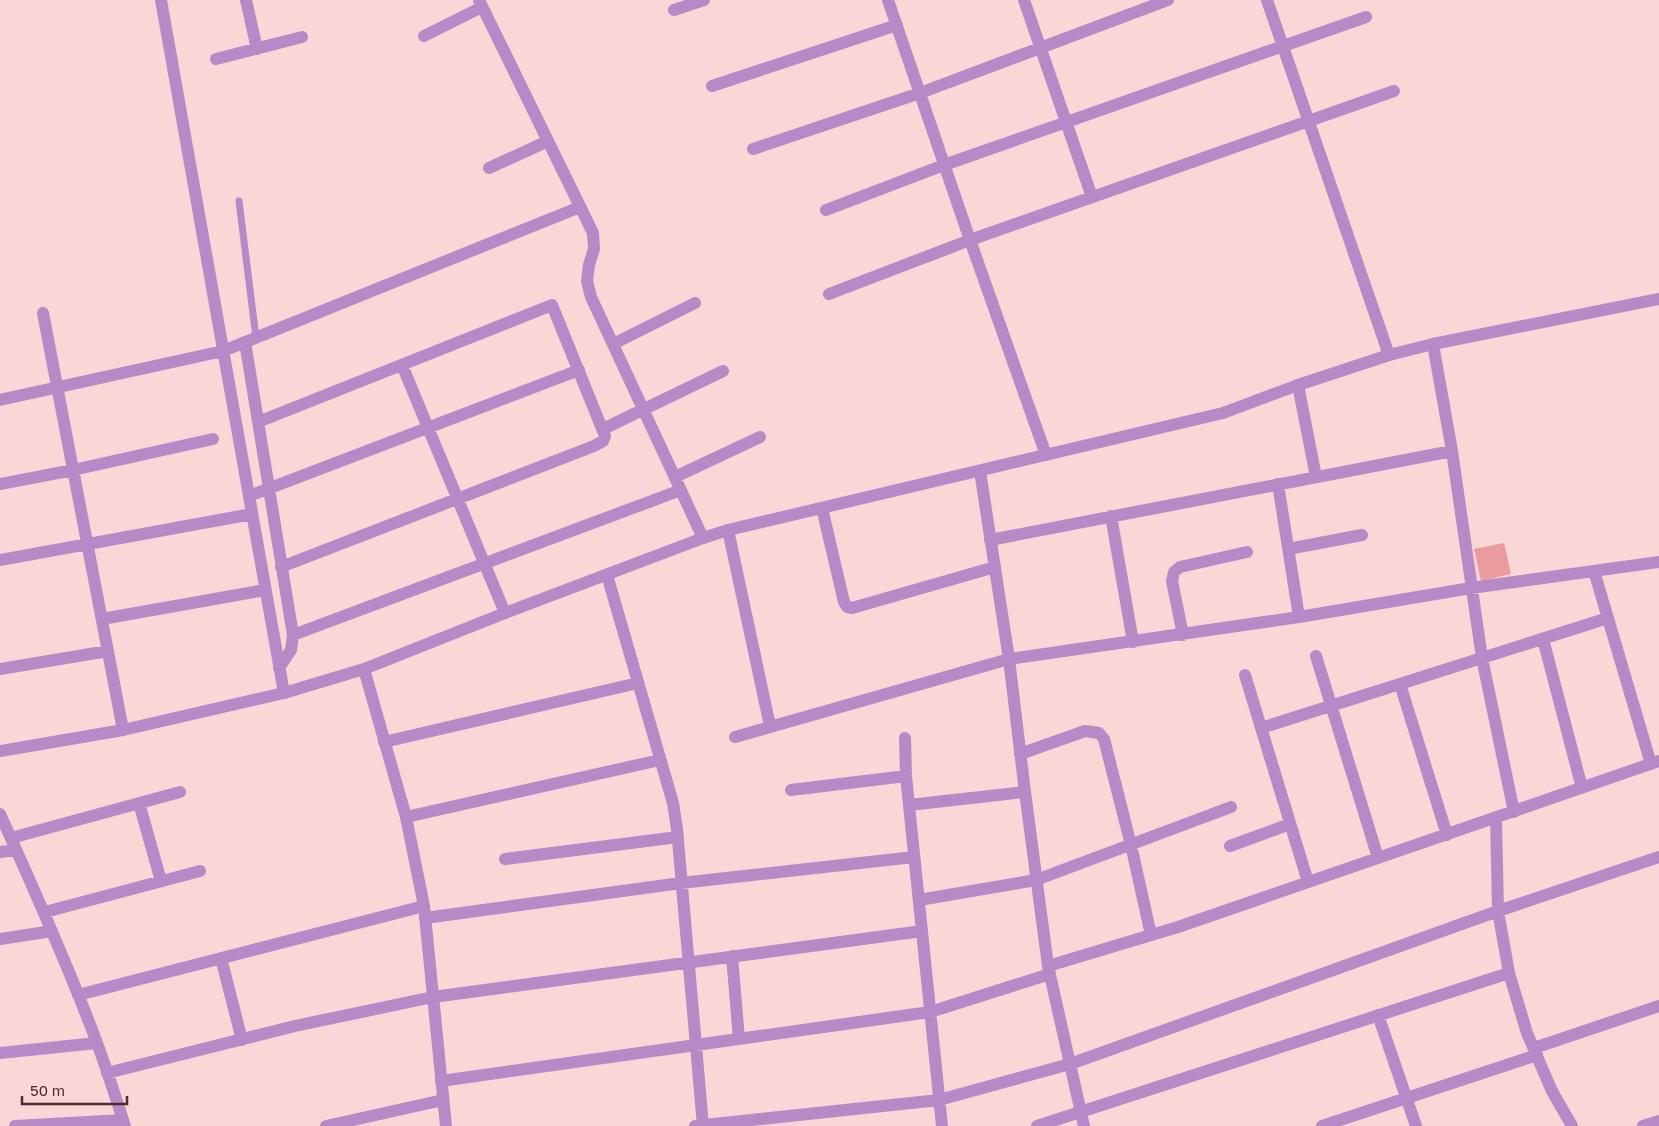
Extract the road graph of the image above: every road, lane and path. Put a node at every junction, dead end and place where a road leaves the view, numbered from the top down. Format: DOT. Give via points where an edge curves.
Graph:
graph roads {
  1 [pos="246,0"];
  2 [pos="704,0"];
  3 [pos="888,0"];
  4 [pos="1024,0"];
  5 [pos="1168,0"];
  6 [pos="1267,0"];
  7 [pos="164,1"];
  8 [pos="481,3"];
  9 [pos="674,10"];
  10 [pos="1366,17"];
  11 [pos="897,25"];
  12 [pos="424,36"];
  13 [pos="302,37"];
  14 [pos="1283,47"];
  15 [pos="1041,48"];
  16 [pos="256,49"];
  17 [pos="216,59"];
  18 [pos="712,86"];
  19 [pos="1394,91"];
  20 [pos="920,93"];
  21 [pos="1308,121"];
  22 [pos="1066,122"];
  23 [pos="548,141"];
  24 [pos="754,149"];
  25 [pos="944,164"];
  26 [pos="489,168"];
  27 [pos="1092,197"];
  28 [pos="240,201"];
  29 [pos="580,208"];
  30 [pos="826,210"];
  31 [pos="970,240"];
  32 [pos="829,294"];
  33 [pos="1659,299"];
  34 [pos="695,303"];
  35 [pos="43,314"];
  36 [pos="250,340"];
  37 [pos="613,344"];
  38 [pos="1433,344"];
  39 [pos="223,351"];
  40 [pos="1389,355"];
  41 [pos="402,365"];
  42 [pos="579,370"];
  43 [pos="723,371"];
  44 [pos="1298,385"];
  45 [pos="57,388"];
  46 [pos="0,400"];
  47 [pos="644,410"];
  48 [pos="258,422"];
  49 [pos="428,428"];
  50 [pos="603,429"];
  51 [pos="760,437"];
  52 [pos="213,439"];
  53 [pos="1452,451"];
  54 [pos="1046,455"];
  55 [pos="73,470"];
  56 [pos="980,471"];
  57 [pos="675,477"];
  58 [pos="1316,477"];
  59 [pos="0,484"];
  60 [pos="1278,484"];
  61 [pos="268,488"];
  62 [pos="681,490"];
  63 [pos="249,496"];
  64 [pos="458,500"];
  65 [pos="822,508"];
  66 [pos="252,514"];
  67 [pos="1111,516"];
  68 [pos="728,530"];
  69 [pos="1362,536"];
  70 [pos="703,538"];
  71 [pos="990,540"];
  72 [pos="87,543"];
  73 [pos="1288,548"];
  74 [pos="1247,552"];
  75 [pos="0,560"];
  76 [pos="1659,562"];
  77 [pos="484,564"];
  78 [pos="282,567"];
  79 [pos="995,567"];
  80 [pos="1594,571"];
  81 [pos="607,575"];
  82 [pos="1472,588"];
  83 [pos="266,590"];
  84 [pos="505,613"];
  85 [pos="1299,617"];
  86 [pos="1608,618"];
  87 [pos="102,619"];
  88 [pos="293,635"];
  89 [pos="1183,635"];
  90 [pos="1543,639"];
  91 [pos="1133,642"];
  92 [pos="108,651"];
  93 [pos="1316,656"];
  94 [pos="1482,658"];
  95 [pos="1009,659"];
  96 [pos="279,668"];
  97 [pos="0,669"];
  98 [pos="364,669"];
  99 [pos="1245,675"];
  100 [pos="638,683"];
  101 [pos="1400,684"];
  102 [pos="284,693"];
  103 [pos="1331,706"];
  104 [pos="770,726"];
  105 [pos="1261,728"];
  106 [pos="123,730"];
  107 [pos="735,736"];
  108 [pos="905,738"];
  109 [pos="384,742"];
  110 [pos="0,750"];
  111 [pos="1020,754"];
  112 [pos="660,760"];
  113 [pos="1655,762"];
  114 [pos="906,776"];
  115 [pos="1582,788"];
  116 [pos="791,790"];
  117 [pos="180,792"];
  118 [pos="1025,792"];
  119 [pos="138,803"];
  120 [pos="909,805"];
  121 [pos="1231,807"];
  122 [pos="1514,812"];
  123 [pos="0,814"];
  124 [pos="406,817"];
  125 [pos="1496,818"];
  126 [pos="1290,824"];
  127 [pos="1447,835"];
  128 [pos="678,837"];
  129 [pos="13,844"];
  130 [pos="1131,845"];
  131 [pos="1230,846"];
  132 [pos="0,852"];
  133 [pos="914,857"];
  134 [pos="1659,857"];
  135 [pos="505,858"];
  136 [pos="1378,858"];
  137 [pos="200,871"];
  138 [pos="1036,880"];
  139 [pos="161,881"];
  140 [pos="1308,882"];
  141 [pos="681,883"];
  142 [pos="919,900"];
  143 [pos="1498,910"];
  144 [pos="44,912"];
  145 [pos="424,912"];
  146 [pos="52,931"];
  147 [pos="922,931"];
  148 [pos="1151,935"];
  149 [pos="0,939"];
  150 [pos="732,956"];
  151 [pos="221,958"];
  152 [pos="688,962"];
  153 [pos="1049,970"];
  154 [pos="1510,973"];
  155 [pos="78,995"];
  156 [pos="433,997"];
  157 [pos="1659,1006"];
  158 [pos="930,1012"];
  159 [pos="1378,1016"];
  160 [pos="739,1039"];
  161 [pos="242,1040"];
  162 [pos="97,1043"];
  163 [pos="696,1045"];
  164 [pos="1535,1052"];
  165 [pos="0,1053"];
  166 [pos="1070,1064"];
  167 [pos="107,1073"];
  168 [pos="441,1081"];
  169 [pos="1406,1098"];
  170 [pos="443,1100"];
  171 [pos="939,1100"];
  172 [pos="1081,1112"];
  173 [pos="1659,1121"];
  174 [pos="124,1123"];
  175 [pos="15,1126"];
  176 [pos="326,1126"];
  177 [pos="446,1126"];
  178 [pos="701,1126"];
  179 [pos="942,1126"];
  180 [pos="1038,1126"];
  181 [pos="1084,1126"];
  182 [pos="1322,1126"];
  183 [pos="1416,1126"];
  184 [pos="1572,1126"];
  185 [pos="1643,1126"];
  1 -- 16 [label="street"];
  2 -- 9 [label="street"];
  3 -- 11 [label="street"];
  4 -- 15 [label="street"];
  5 -- 15 [label="street"];
  6 -- 14 [label="street"];
  7 -- 39 [label="street"];
  8 -- 12 [label="street"];
  8 -- 23 [label="street"];
  10 -- 14 [label="street"];
  11 -- 18 [label="street"];
  11 -- 20 [label="street"];
  13 -- 16 [label="street"];
  14 -- 21 [label="street"];
  14 -- 22 [label="street"];
  15 -- 20 [label="street"];
  15 -- 22 [label="street"];
  16 -- 17 [label="street"];
  19 -- 21 [label="street"];
  20 -- 24 [label="street"];
  20 -- 25 [label="street"];
  21 -- 27 [label="street"];
  21 -- 40 [label="street"];
  22 -- 25 [label="street"];
  22 -- 27 [label="street"];
  23 -- 26 [label="street"];
  23 -- 29 [label="street"];
  25 -- 30 [label="street"];
  25 -- 31 [label="street"];
  27 -- 31 [label="street"];
  28 -- 36 [label="lane"];
  29 -- 36 [label="street"];
  29 -- 37 [label="street" via="593,233 594,249 587,281"];
  31 -- 32 [label="street"];
  31 -- 54 [label="street"];
  33 -- 38 [label="street"];
  34 -- 37 [label="street"];
  35 -- 45 [label="street"];
  36 -- 39 [label="street"];
  36 -- 48 [label="street"];
  37 -- 47 [label="street"];
  38 -- 40 [label="street"];
  38 -- 53 [label="street"];
  39 -- 45 [label="street"];
  39 -- 63 [label="street"];
  40 -- 44 [label="street"];
  41 -- 42 [label="street" via="552,306"];
  41 -- 48 [label="street"];
  41 -- 49 [label="street"];
  42 -- 49 [label="street"];
  42 -- 50 [label="street"];
  43 -- 47 [label="street"];
  44 -- 54 [label="street" via="1223,414"];
  44 -- 58 [label="street"];
  45 -- 46 [label="street"];
  45 -- 55 [label="street"];
  47 -- 50 [label="street"];
  47 -- 57 [label="street"];
  48 -- 61 [label="street"];
  49 -- 61 [label="street"];
  49 -- 64 [label="street"];
  50 -- 64 [label="street" via="603,441 594,446"];
  51 -- 57 [label="street"];
  52 -- 55 [label="street"];
  53 -- 58 [label="street"];
  53 -- 82 [label="street"];
  54 -- 56 [label="street"];
  55 -- 59 [label="street"];
  55 -- 72 [label="street"];
  56 -- 65 [label="street"];
  56 -- 71 [label="street"];
  57 -- 62 [label="street"];
  58 -- 60 [label="street"];
  60 -- 67 [label="street"];
  60 -- 73 [label="street"];
  61 -- 63 [label="street"];
  61 -- 78 [label="street"];
  62 -- 70 [label="street"];
  62 -- 77 [label="street"];
  63 -- 66 [label="street"];
  64 -- 77 [label="street"];
  64 -- 78 [label="street"];
  65 -- 68 [label="street"];
  65 -- 79 [label="street" via="847,607"];
  66 -- 72 [label="street"];
  66 -- 83 [label="street"];
  67 -- 71 [label="street"];
  67 -- 91 [label="street"];
  68 -- 70 [label="street"];
  68 -- 104 [label="street"];
  69 -- 73 [label="street"];
  70 -- 81 [label="street"];
  71 -- 79 [label="street"];
  72 -- 75 [label="street"];
  72 -- 87 [label="street"];
  73 -- 85 [label="street"];
  74 -- 89 [label="street" via="1174,572 1172,581"];
  76 -- 80 [label="street"];
  77 -- 84 [label="street"];
  77 -- 88 [label="street"];
  78 -- 88 [label="street"];
  79 -- 95 [label="street"];
  80 -- 82 [label="street"];
  80 -- 86 [label="street"];
  81 -- 84 [label="street"];
  81 -- 100 [label="street"];
  82 -- 85 [label="street"];
  82 -- 94 [label="street"];
  83 -- 87 [label="street"];
  83 -- 96 [label="street"];
  84 -- 98 [label="street"];
  85 -- 89 [label="street"];
  86 -- 90 [label="street"];
  86 -- 113 [label="street"];
  87 -- 92 [label="street"];
  88 -- 96 [label="street" via="291,650"];
  89 -- 91 [label="street"];
  90 -- 94 [label="street"];
  90 -- 115 [label="street"];
  91 -- 95 [label="street"];
  92 -- 97 [label="street"];
  92 -- 106 [label="street"];
  93 -- 103 [label="street"];
  94 -- 101 [label="street"];
  94 -- 122 [label="street"];
  95 -- 104 [label="street"];
  95 -- 111 [label="street"];
  96 -- 102 [label="street"];
  98 -- 102 [label="street"];
  98 -- 109 [label="street"];
  99 -- 105 [label="street"];
  100 -- 109 [label="street"];
  100 -- 112 [label="street"];
  101 -- 103 [label="street"];
  101 -- 127 [label="street"];
  102 -- 106 [label="street"];
  103 -- 105 [label="street"];
  103 -- 136 [label="street"];
  104 -- 107 [label="street"];
  105 -- 126 [label="street"];
  106 -- 110 [label="street"];
  108 -- 114 [label="street"];
  109 -- 124 [label="street"];
  111 -- 118 [label="street"];
  111 -- 130 [label="street" via="1085,731 1099,733 1104,739"];
  112 -- 124 [label="street"];
  112 -- 128 [label="street" via="673,803"];
  113 -- 115 [label="street"];
  114 -- 116 [label="street"];
  114 -- 120 [label="street"];
  115 -- 122 [label="street"];
  117 -- 119 [label="street"];
  118 -- 120 [label="street"];
  118 -- 138 [label="street"];
  119 -- 129 [label="street"];
  119 -- 139 [label="street"];
  120 -- 133 [label="street"];
  121 -- 130 [label="street"];
  122 -- 125 [label="street"];
  123 -- 129 [label="street"];
  124 -- 145 [label="street"];
  125 -- 127 [label="street"];
  125 -- 143 [label="street"];
  126 -- 131 [label="street"];
  126 -- 140 [label="street"];
  127 -- 136 [label="street"];
  128 -- 135 [label="street"];
  128 -- 141 [label="street"];
  129 -- 132 [label="street"];
  129 -- 144 [label="street"];
  130 -- 138 [label="street"];
  130 -- 148 [label="street"];
  133 -- 141 [label="street"];
  133 -- 142 [label="street"];
  134 -- 143 [label="street"];
  136 -- 140 [label="street"];
  137 -- 139 [label="street"];
  138 -- 142 [label="street"];
  138 -- 153 [label="street"];
  139 -- 144 [label="street"];
  140 -- 148 [label="street"];
  141 -- 145 [label="street"];
  141 -- 152 [label="street"];
  142 -- 147 [label="street"];
  143 -- 154 [label="street"];
  143 -- 166 [label="street"];
  144 -- 146 [label="street"];
  145 -- 151 [label="street"];
  145 -- 156 [label="street"];
  146 -- 149 [label="street"];
  146 -- 155 [label="street"];
  147 -- 150 [label="street"];
  147 -- 158 [label="street"];
  148 -- 153 [label="street"];
  150 -- 152 [label="street"];
  150 -- 160 [label="street"];
  151 -- 155 [label="street"];
  151 -- 161 [label="street"];
  152 -- 156 [label="street"];
  152 -- 163 [label="street"];
  153 -- 158 [label="street"];
  153 -- 166 [label="street"];
  154 -- 159 [label="street"];
  154 -- 164 [label="street"];
  155 -- 162 [label="street"];
  156 -- 161 [label="street"];
  156 -- 168 [label="street"];
  157 -- 164 [label="street"];
  158 -- 160 [label="street"];
  158 -- 171 [label="street"];
  159 -- 169 [label="street"];
  159 -- 172 [label="street"];
  160 -- 163 [label="street"];
  161 -- 167 [label="street"];
  162 -- 165 [label="street"];
  162 -- 167 [label="street"];
  163 -- 168 [label="street"];
  163 -- 178 [label="street"];
  164 -- 169 [label="street"];
  164 -- 184 [label="street"];
  166 -- 171 [label="street"];
  166 -- 172 [label="street"];
  167 -- 174 [label="street"];
  168 -- 170 [label="street"];
  169 -- 182 [label="street"];
  169 -- 183 [label="street"];
  170 -- 176 [label="street"];
  170 -- 177 [label="street"];
  171 -- 178 [label="street"];
  171 -- 179 [label="street"];
  172 -- 180 [label="street"];
  172 -- 181 [label="street"];
  173 -- 185 [label="street"];
  174 -- 175 [label="street"];
}
